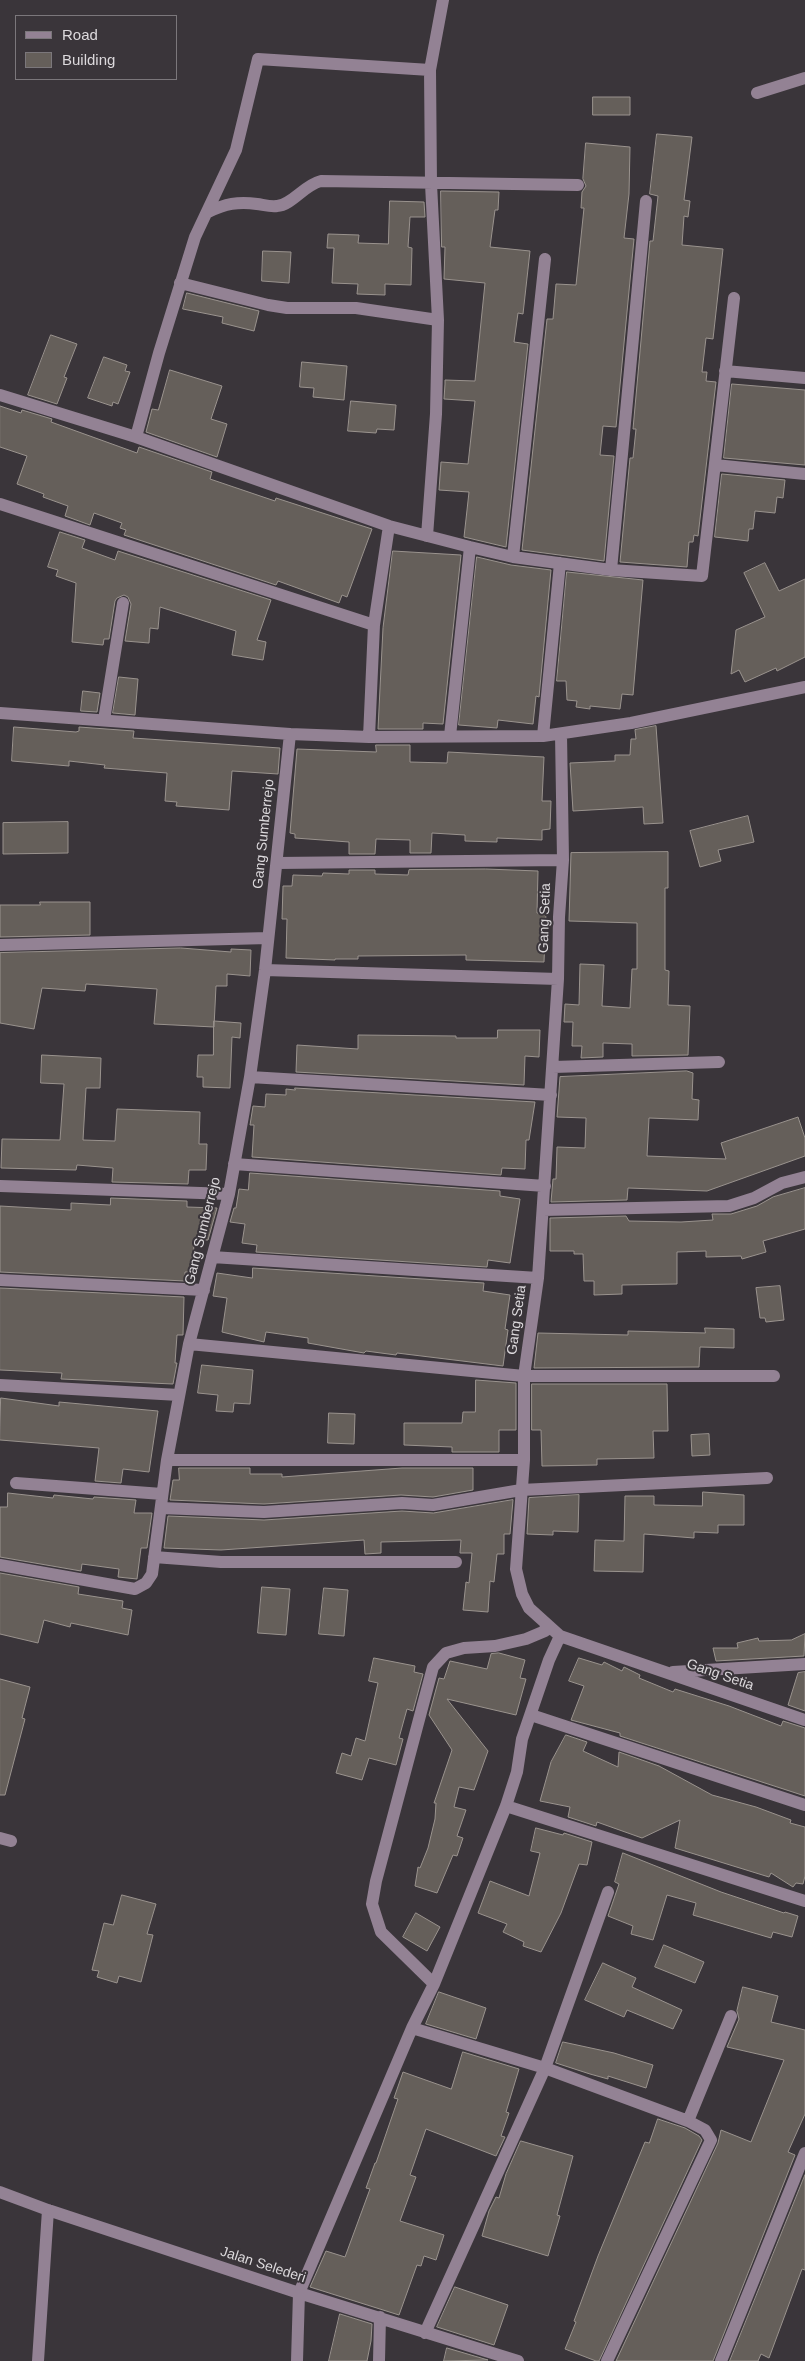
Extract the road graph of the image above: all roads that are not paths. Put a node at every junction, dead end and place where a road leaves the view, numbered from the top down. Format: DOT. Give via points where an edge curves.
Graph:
graph roads {
  1 [pos="443,0"];
  2 [pos="430,70"];
  3 [pos="805,78"];
  4 [pos="757,92"];
  5 [pos="431,184"];
  6 [pos="578,185"];
  7 [pos="646,201"];
  8 [pos="208,212"];
  9 [pos="544,258"];
  10 [pos="180,284"];
  11 [pos="734,298"];
  12 [pos="438,320"];
  13 [pos="725,371"];
  14 [pos="805,378"];
  15 [pos="0,395"];
  16 [pos="136,437"];
  17 [pos="715,465"];
  18 [pos="805,474"];
  19 [pos="0,504"];
  20 [pos="389,526"];
  21 [pos="427,536"];
  22 [pos="470,547"];
  23 [pos="513,557"];
  24 [pos="560,564"];
  25 [pos="611,570"];
  26 [pos="123,603"];
  27 [pos="374,625"];
  28 [pos="805,686"];
  29 [pos="0,713"];
  30 [pos="104,720"];
  31 [pos="290,734"];
  32 [pos="561,734"];
  33 [pos="450,736"];
  34 [pos="543,736"];
  35 [pos="369,737"];
  36 [pos="563,860"];
  37 [pos="277,863"];
  38 [pos="268,938"];
  39 [pos="0,945"];
  40 [pos="265,970"];
  41 [pos="558,979"];
  42 [pos="719,1062"];
  43 [pos="553,1067"];
  44 [pos="250,1077"];
  45 [pos="551,1095"];
  46 [pos="234,1164"];
  47 [pos="805,1177"];
  48 [pos="0,1186"];
  49 [pos="545,1186"];
  50 [pos="228,1194"];
  51 [pos="543,1210"];
  52 [pos="212,1257"];
  53 [pos="538,1278"];
  54 [pos="0,1280"];
  55 [pos="204,1290"];
  56 [pos="189,1344"];
  57 [pos="524,1376"];
  58 [pos="774,1376"];
  59 [pos="0,1385"];
  60 [pos="179,1395"];
  61 [pos="167,1460"];
  62 [pos="524,1460"];
  63 [pos="768,1478"];
  64 [pos="16,1483"];
  65 [pos="521,1490"];
  66 [pos="162,1494"];
  67 [pos="161,1508"];
  68 [pos="154,1557"];
  69 [pos="456,1562"];
  70 [pos="0,1566"];
  71 [pos="546,1625"];
  72 [pos="560,1636"];
  73 [pos="805,1664"];
  74 [pos="666,1673"];
  75 [pos="531,1715"];
  76 [pos="805,1720"];
  77 [pos="805,1805"];
  78 [pos="506,1806"];
  79 [pos="608,1892"];
  80 [pos="805,1901"];
  81 [pos="434,1984"];
  82 [pos="731,2016"];
  83 [pos="412,2028"];
  84 [pos="545,2068"];
  85 [pos="688,2121"];
  86 [pos="805,2153"];
  87 [pos="0,2192"];
  88 [pos="48,2210"];
  89 [pos="299,2292"];
  90 [pos="380,2317"];
  91 [pos="425,2333"];
  92 [pos="38,2361"];
  93 [pos="297,2361"];
  94 [pos="379,2361"];
  95 [pos="515,2361"];
  96 [pos="607,2361"];
  97 [pos="721,2361"];
  1 -- 2 [label="street"];
  2 -- 5 [label="street"];
  2 -- 8 [label="street" via="258,59 236,150"];
  3 -- 4 [label="street"];
  5 -- 6 [label="street"];
  5 -- 8 [label="street" via="321,181 313,183 286,204 231,203"];
  5 -- 12 [label="street"];
  7 -- 25 [label="street"];
  8 -- 10 [label="street" via="195,237"];
  9 -- 23 [label="street"];
  10 -- 12 [label="street" via="287,308 356,308"];
  10 -- 16 [label="street"];
  11 -- 13 [label="street"];
  12 -- 21 [label="street" via="436,414"];
  13 -- 14 [label="street"];
  13 -- 17 [label="street"];
  15 -- 16 [label="street"];
  16 -- 20 [label="street"];
  17 -- 18 [label="street"];
  17 -- 25 [label="street" via="702,576"];
  19 -- 27 [label="street"];
  20 -- 21 [label="street"];
  20 -- 27 [label="street"];
  21 -- 22 [label="street"];
  22 -- 23 [label="street"];
  22 -- 33 [label="street"];
  23 -- 24 [label="street"];
  24 -- 25 [label="street"];
  24 -- 34 [label="street"];
  26 -- 30 [label="street"];
  27 -- 35 [label="street"];
  28 -- 32 [label="street" via="631,723"];
  29 -- 30 [label="street"];
  30 -- 31 [label="street"];
  31 -- 35 [label="street"];
  31 -- 37 [label="street, Gang Sumberrejo"];
  32 -- 34 [label="street"];
  32 -- 36 [label="street, Gang Setia"];
  33 -- 34 [label="street"];
  33 -- 35 [label="street"];
  36 -- 37 [label="street"];
  36 -- 41 [label="street, Gang Setia"];
  37 -- 38 [label="street, Gang Sumberrejo"];
  38 -- 39 [label="street"];
  38 -- 40 [label="street, Gang Sumberrejo"];
  40 -- 41 [label="street"];
  40 -- 44 [label="street, Gang Sumberrejo"];
  41 -- 43 [label="street, Gang Setia"];
  42 -- 43 [label="street"];
  43 -- 45 [label="street, Gang Setia"];
  44 -- 45 [label="street"];
  44 -- 46 [label="street, Gang Sumberrejo"];
  45 -- 49 [label="street, Gang Setia"];
  46 -- 49 [label="street"];
  46 -- 50 [label="street, Gang Sumberrejo"];
  47 -- 51 [label="street" via="782,1183 754,1198 729,1206"];
  48 -- 50 [label="street"];
  49 -- 51 [label="street, Gang Setia"];
  50 -- 52 [label="street, Gang Sumberrejo"];
  51 -- 53 [label="street, Gang Setia"];
  52 -- 53 [label="street"];
  52 -- 55 [label="street, Gang Sumberrejo"];
  53 -- 57 [label="street, Gang Setia"];
  54 -- 55 [label="street"];
  55 -- 56 [label="street, Gang Sumberrejo"];
  56 -- 57 [label="street"];
  56 -- 60 [label="street, Gang Sumberrejo"];
  57 -- 58 [label="street"];
  57 -- 62 [label="street, Gang Setia"];
  59 -- 60 [label="street"];
  60 -- 61 [label="street, Gang Sumberrejo"];
  61 -- 62 [label="street"];
  61 -- 66 [label="street, Gang Sumberrejo"];
  62 -- 65 [label="street, Gang Setia"];
  63 -- 65 [label="street"];
  64 -- 66 [label="street"];
  65 -- 67 [label="street" via="433,1505 402,1503 264,1512"];
  65 -- 71 [label="street, Gang Setia" via="516,1568 529,1608"];
  66 -- 67 [label="street, Gang Sumberrejo"];
  67 -- 68 [label="street, Gang Sumberrejo"];
  68 -- 69 [label="street" via="221,1562"];
  68 -- 70 [label="street, Gang Sumberrejo" via="152,1574 146,1583 135,1589"];
  71 -- 72 [label="street, Gang Setia"];
  71 -- 81 [label="street" via="545,1631 526,1639 446,1653 433,1667 372,1904 381,1932"];
  72 -- 74 [label="street, Gang Setia"];
  72 -- 75 [label="street"];
  73 -- 74 [label="street"];
  74 -- 76 [label="street, Gang Setia"];
  75 -- 77 [label="street"];
  75 -- 78 [label="street"];
  78 -- 80 [label="street"];
  78 -- 81 [label="street"];
  79 -- 84 [label="street"];
  81 -- 83 [label="street"];
  82 -- 85 [label="street"];
  83 -- 84 [label="street"];
  83 -- 89 [label="street"];
  84 -- 85 [label="street"];
  84 -- 91 [label="street"];
  85 -- 96 [label="street" via="705,2130 711,2140"];
  86 -- 97 [label="street"];
  87 -- 88 [label="street, Jalan Selederi"];
  88 -- 89 [label="street, Jalan Selederi"];
  88 -- 92 [label="street"];
  89 -- 90 [label="street, Jalan Selederi"];
  89 -- 93 [label="street"];
  90 -- 91 [label="street, Jalan Selederi"];
  90 -- 94 [label="street"];
  91 -- 95 [label="street, Jalan Selederi"];
}
